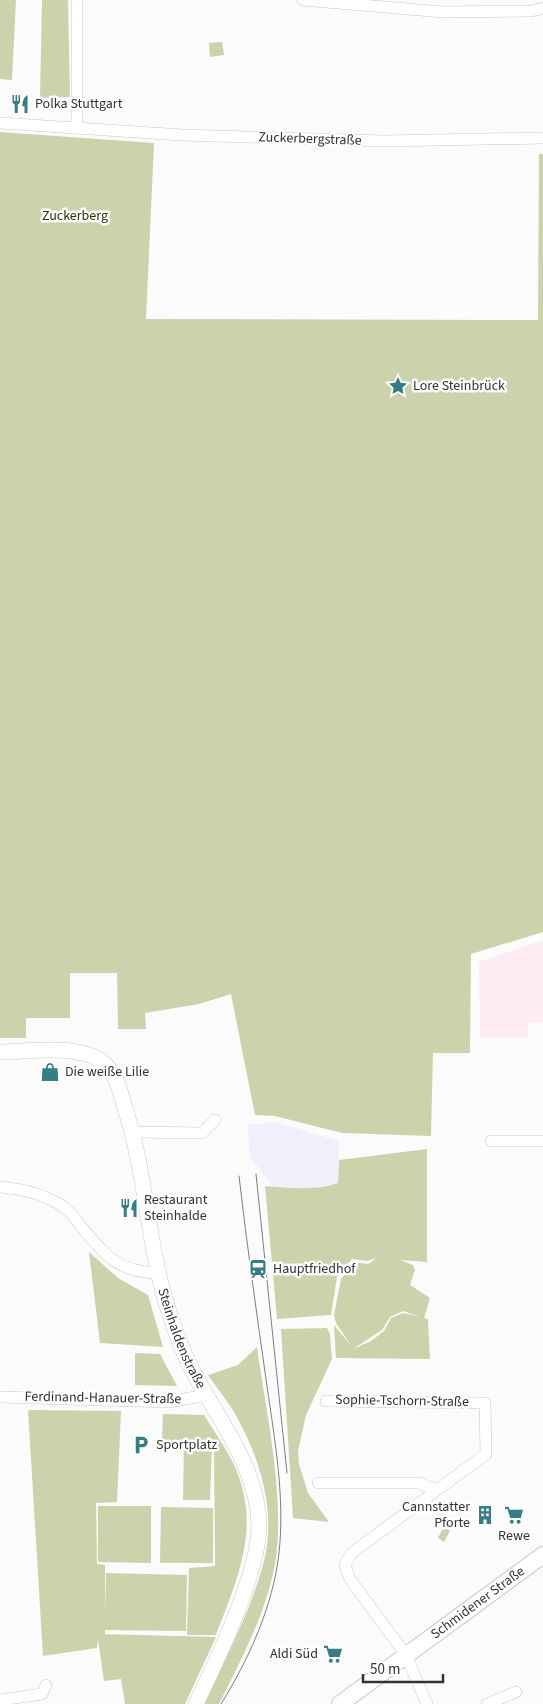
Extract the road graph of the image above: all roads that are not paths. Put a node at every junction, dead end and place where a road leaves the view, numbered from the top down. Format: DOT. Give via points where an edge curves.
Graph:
graph roads {
  1 [pos="77,0"];
  2 [pos="303,0"];
  3 [pos="543,8"];
  4 [pos="0,122"];
  5 [pos="77,128"];
  6 [pos="543,138"];
  7 [pos="0,1052"];
  8 [pos="215,1120"];
  9 [pos="133,1132"];
  10 [pos="491,1141"];
  11 [pos="543,1142"];
  12 [pos="0,1187"];
  13 [pos="159,1273"];
  14 [pos="206,1395"];
  15 [pos="0,1397"];
  16 [pos="326,1401"];
  17 [pos="318,1483"];
  18 [pos="437,1490"];
  19 [pos="543,1555"];
  20 [pos="406,1655"];
  21 [pos="46,1684"];
  22 [pos="516,1692"];
  23 [pos="0,1700"];
  24 [pos="196,1704"];
  25 [pos="340,1704"];
  26 [pos="427,1704"];
  27 [pos="487,1704"];
  1 -- 5 [label="street"];
  2 -- 3 [label="street" via="444,12 531,11"];
  4 -- 5 [label="street, Zuckerbergstraße"];
  5 -- 6 [label="street, Zuckerbergstraße" via="182,135 384,141"];
  7 -- 9 [label="street, Steinhaldenstraße" via="71,1051 92,1055 116,1078"];
  8 -- 9 [label="street" via="202,1133"];
  9 -- 13 [label="street, Steinhaldenstraße"];
  10 -- 11 [label="street"];
  12 -- 13 [label="street" via="46,1197 67,1209 110,1260 137,1272"];
  13 -- 14 [label="street, Steinhaldenstraße" via="169,1314"];
  14 -- 15 [label="street, Ferdinand-Hanauer-Straße" via="169,1402"];
  14 -- 24 [label="street, Steinhaldenstraße" via="243,1460 254,1492 259,1526 244,1590"];
  16 -- 18 [label="street, Sophie-Tschorn-Straße" via="485,1403 486,1454"];
  17 -- 18 [label="street" via="420,1483"];
  18 -- 20 [label="street, Sophie-Tschorn-Straße" via="350,1554 345,1565 350,1579"];
  19 -- 20 [label="main road, Schmidener Straße"];
  20 -- 25 [label="main road, Schmidener Straße"];
  20 -- 26 [label="street"];
  21 -- 23 [label="street" via="42,1694"];
  22 -- 27 [label="street"];
}
